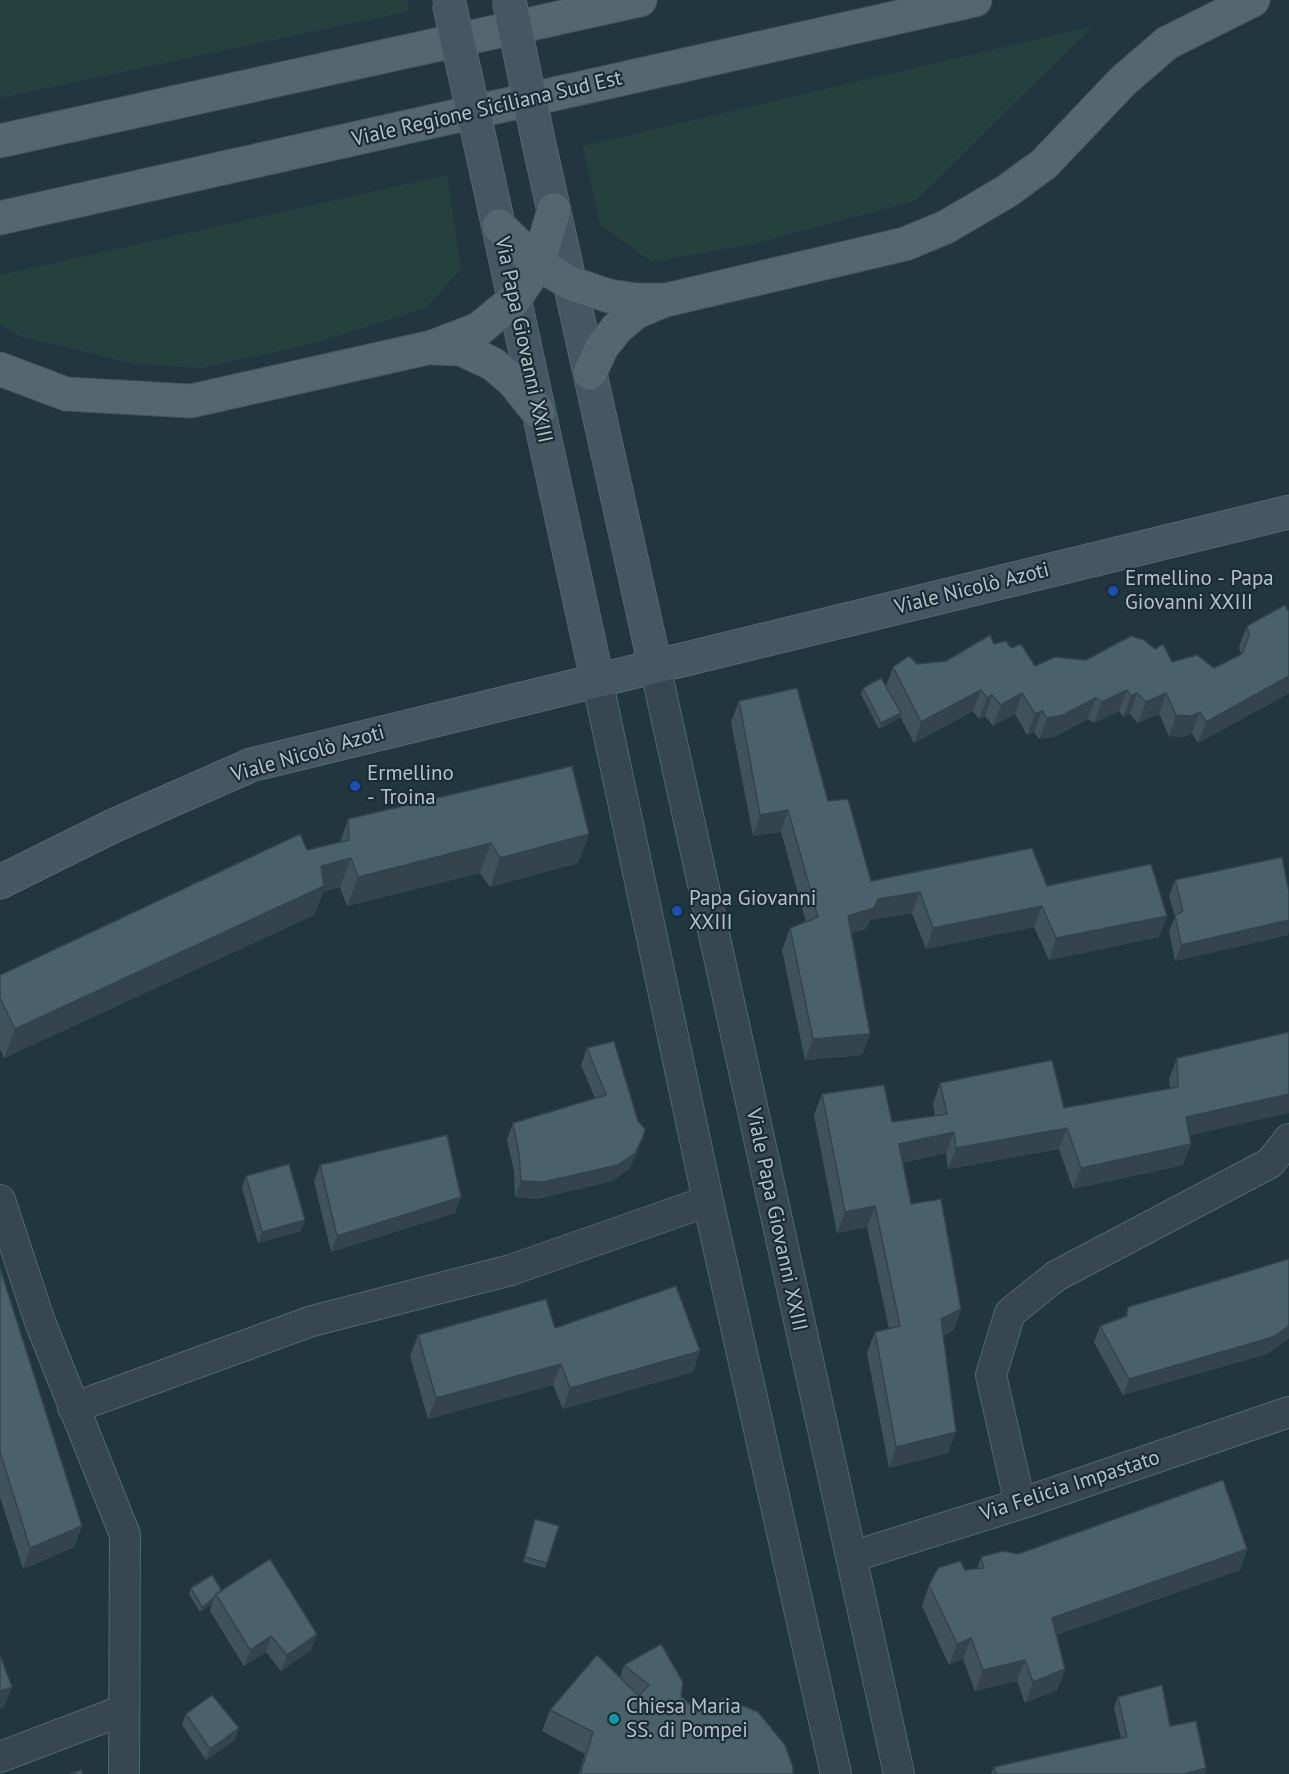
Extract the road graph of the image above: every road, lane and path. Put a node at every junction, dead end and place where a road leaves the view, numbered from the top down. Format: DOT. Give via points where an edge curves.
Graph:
graph roads {
  1 [pos="509,0"];
  2 [pos="640,0"];
  3 [pos="975,0"];
  4 [pos="1253,0"];
  5 [pos="449,2"];
  6 [pos="0,141"];
  7 [pos="554,210"];
  8 [pos="0,218"];
  9 [pos="499,226"];
  10 [pos="538,264"];
  11 [pos="570,283"];
  12 [pos="514,300"];
  13 [pos="666,300"];
  14 [pos="432,347"];
  15 [pos="0,369"];
  16 [pos="590,373"];
  17 [pos="538,412"];
  18 [pos="1289,512"];
  19 [pos="655,666"];
  20 [pos="597,679"];
  21 [pos="0,882"];
  22 [pos="1289,1139"];
  23 [pos="0,1200"];
  24 [pos="708,1201"];
  25 [pos="73,1408"];
  26 [pos="1288,1421"];
  27 [pos="1020,1504"];
  28 [pos="851,1557"];
  29 [pos="124,1710"];
  30 [pos="0,1757"];
  31 [pos="124,1774"];
  32 [pos="836,1774"];
  33 [pos="899,1774"];
  1 -- 7 [label="street, bridge"];
  2 -- 6 [label="main road"];
  3 -- 8 [label="main road, Viale Regione Siciliana Sud Est"];
  4 -- 13 [label="main road" via="1167,43 1122,81 1044,164 946,227 905,244"];
  5 -- 9 [label="street, Via Papa Giovanni XXIII, bridge"];
  7 -- 10 [label="main road"];
  7 -- 11 [label="street"];
  9 -- 10 [label="main road"];
  9 -- 12 [label="street, Via Papa Giovanni XXIII"];
  10 -- 11 [label="main road"];
  10 -- 12 [label="main road"];
  11 -- 13 [label="main road" via="609,296"];
  11 -- 16 [label="street"];
  12 -- 14 [label="main road" via="479,329"];
  12 -- 17 [label="street, Via Papa Giovanni XXIII"];
  13 -- 16 [label="main road" via="636,312 616,328"];
  14 -- 15 [label="main road" via="192,401 66,394"];
  14 -- 17 [label="main road" via="461,349 494,364"];
  16 -- 19 [label="street"];
  17 -- 20 [label="street, Via Papa Giovanni XXIII"];
  18 -- 19 [label="street, Viale Nicolò Azoti"];
  19 -- 20 [label="street, Viale Nicolò Azoti"];
  19 -- 28 [label="street, Viale Papa Giovanni XXIII"];
  20 -- 21 [label="street, Viale Nicolò Azoti" via="251,765 115,825"];
  20 -- 24 [label="street"];
  22 -- 27 [label="street" via="1270,1162 1056,1276 1010,1313 991,1375"];
  23 -- 25 [label="street"];
  24 -- 25 [label="street" via="511,1269 312,1321"];
  24 -- 32 [label="street"];
  25 -- 29 [label="street" via="125,1535"];
  26 -- 27 [label="street, Via Felicia Impastato"];
  27 -- 28 [label="street, Via Felicia Impastato"];
  28 -- 33 [label="street, Viale Papa Giovanni XXIII"];
  29 -- 30 [label="street"];
  29 -- 31 [label="street"];
}
